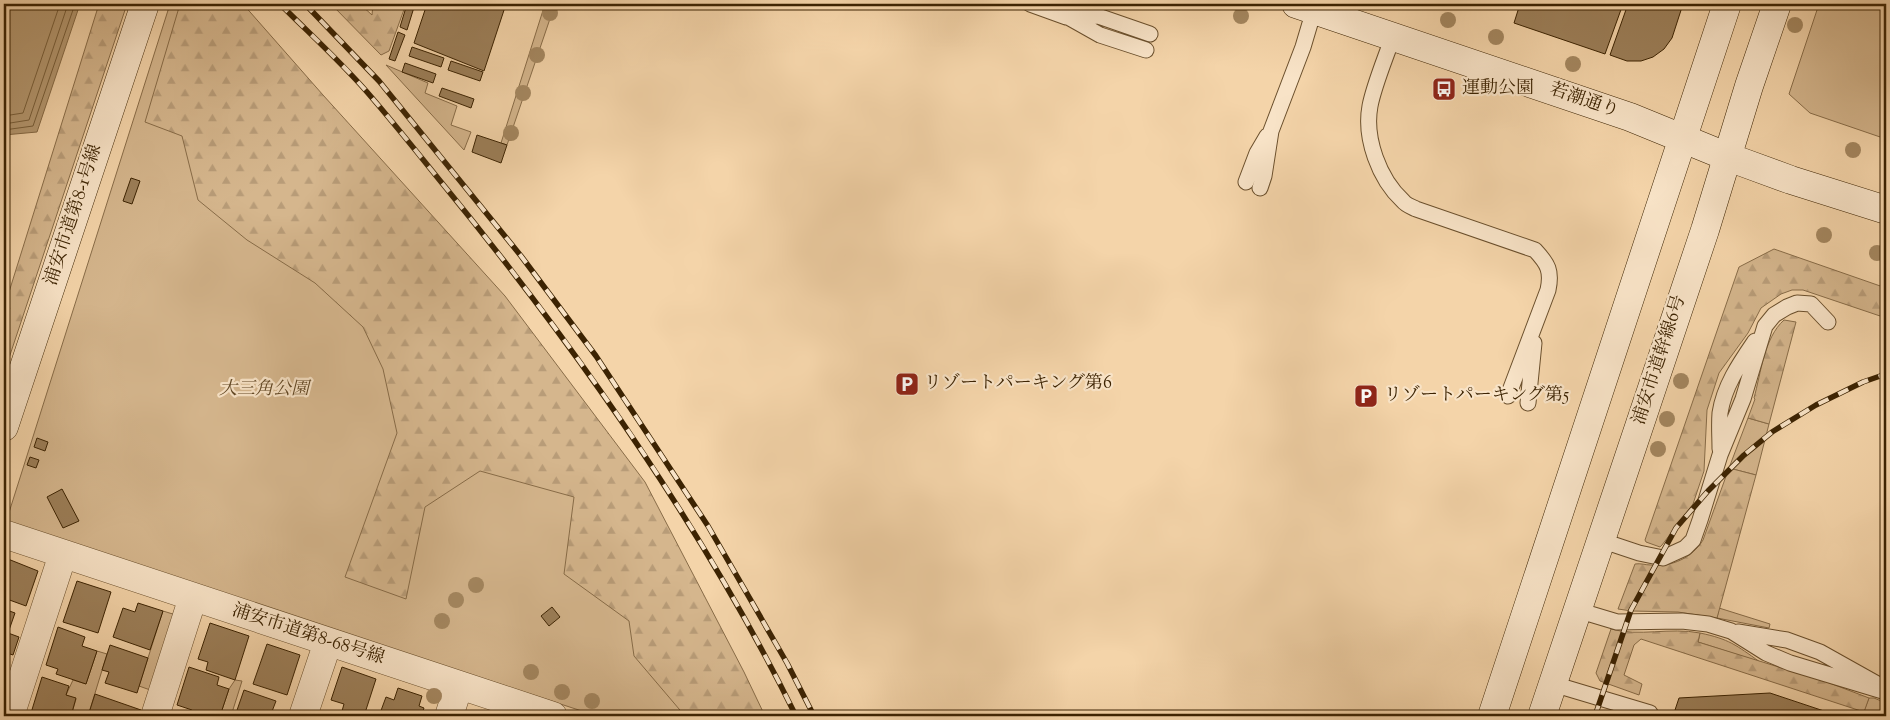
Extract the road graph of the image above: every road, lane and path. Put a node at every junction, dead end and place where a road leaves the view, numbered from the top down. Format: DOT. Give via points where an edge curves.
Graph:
graph roads {
  1 [pos="145,4"];
  2 [pos="1030,4"];
  3 [pos="1728,4"];
  4 [pos="1777,4"];
  5 [pos="1305,7"];
  6 [pos="1066,17"];
  7 [pos="1150,34"];
  8 [pos="1393,36"];
  9 [pos="1146,50"];
  10 [pos="1682,139"];
  11 [pos="1728,157"];
  12 [pos="1253,185"];
  13 [pos="1886,210"];
  14 [pos="1828,322"];
  15 [pos="1536,324"];
  16 [pos="1508,396"];
  17 [pos="1528,403"];
  18 [pos="4,427"];
  19 [pos="4,534"];
  20 [pos="1600,540"];
  21 [pos="64,554"];
  22 [pos="193,597"];
  23 [pos="1577,610"];
  24 [pos="1731,631"];
  25 [pos="328,642"];
  26 [pos="1553,684"];
  27 [pos="459,685"];
  28 [pos="1886,691"];
  29 [pos="10,716"];
  30 [pos="155,716"];
  31 [pos="303,716"];
  32 [pos="449,716"];
  33 [pos="553,716"];
  34 [pos="1492,716"];
  35 [pos="1542,716"];
  36 [pos="1649,716"];
  1 -- 18 [label="street, 浦安市道第8-1号線"];
  2 -- 6 [label="lane"];
  3 -- 10 [label="street"];
  4 -- 11 [label="street, 浦安市道幹線6号"];
  5 -- 8 [label="street, 若潮通り"];
  5 -- 12 [label="lane" via="1303,47 1271,131 1257,153"];
  6 -- 7 [label="lane" via="1098,16"];
  6 -- 9 [label="lane" via="1100,35"];
  8 -- 10 [label="street, 若潮通り" via="1630,117"];
  8 -- 15 [label="lane" via="1370,104 1368,120 1375,154 1383,173 1403,202 1416,209 1535,250 1547,262 1551,278"];
  10 -- 11 [label="street, 若潮通り"];
  10 -- 34 [label="street"];
  11 -- 13 [label="street, 若潮通り"];
  11 -- 20 [label="street, 浦安市道幹線6号"];
  14 -- 20 [label="lane" via="1811,304 1797,303 1774,315 1765,326 1743,400 1720,455 1693,540 1685,548 1662,558"];
  15 -- 16 [label="lane"];
  15 -- 17 [label="lane"];
  19 -- 21 [label="street, 浦安市道第8-68号線"];
  20 -- 23 [label="street, 浦安市道幹線6号"];
  21 -- 22 [label="street, 浦安市道第8-68号線"];
  21 -- 29 [label="street"];
  22 -- 25 [label="street, 浦安市道第8-68号線"];
  22 -- 30 [label="street"];
  23 -- 24 [label="lane" via="1617,622 1682,621"];
  23 -- 26 [label="street, 浦安市道幹線6号"];
  24 -- 28 [label="lane" via="1766,653 1790,663"];
  24 -- 28 [label="lane" via="1787,640 1820,652"];
  25 -- 27 [label="street, 浦安市道第8-68号線"];
  25 -- 31 [label="street"];
  26 -- 35 [label="street, 浦安市道幹線6号"];
  26 -- 36 [label="lane" via="1650,713"];
  27 -- 32 [label="street"];
  27 -- 33 [label="street, 浦安市道第8-68号線"];
}
